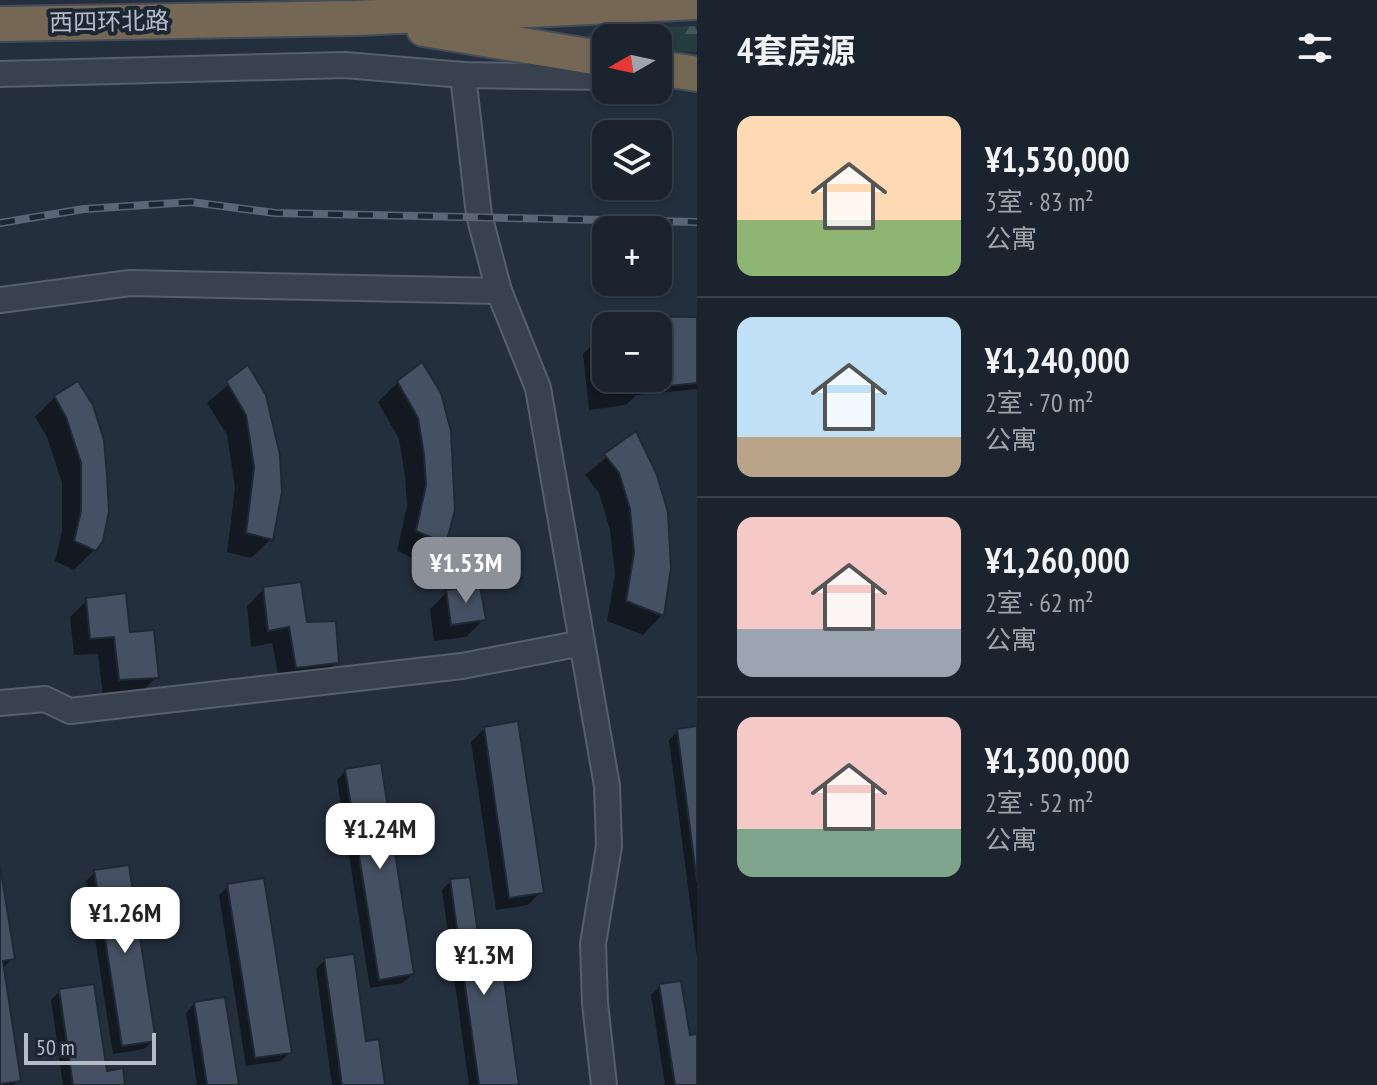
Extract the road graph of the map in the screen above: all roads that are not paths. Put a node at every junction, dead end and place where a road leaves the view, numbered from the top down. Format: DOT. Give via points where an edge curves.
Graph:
graph roads {
  1 [pos="697,2"];
  2 [pos="357,18"];
  3 [pos="0,24"];
  4 [pos="592,57"];
  5 [pos="672,71"];
  6 [pos="0,74"];
  7 [pos="463,75"];
  8 [pos="697,76"];
  9 [pos="592,77"];
  10 [pos="672,77"];
  11 [pos="499,291"];
  12 [pos="0,300"];
  13 [pos="582,643"];
  14 [pos="0,703"];
  15 [pos="604,1085"];
  1 -- 2 [label="highway, 西四环北路"];
  2 -- 3 [label="highway, 西四环北路"];
  2 -- 4 [label="highway"];
  5 -- 8 [label="highway"];
  6 -- 7 [label="street, 西四环北路" via="345,65"];
  7 -- 9 [label="street, 西四环北路"];
  7 -- 11 [label="street" via="479,215"];
  8 -- 10 [label="street"];
  11 -- 12 [label="street" via="130,283"];
  11 -- 13 [label="street" via="538,388"];
  13 -- 14 [label="street" via="462,666 70,711 45,699"];
  13 -- 15 [label="street" via="607,786 609,846 593,944"];
}
